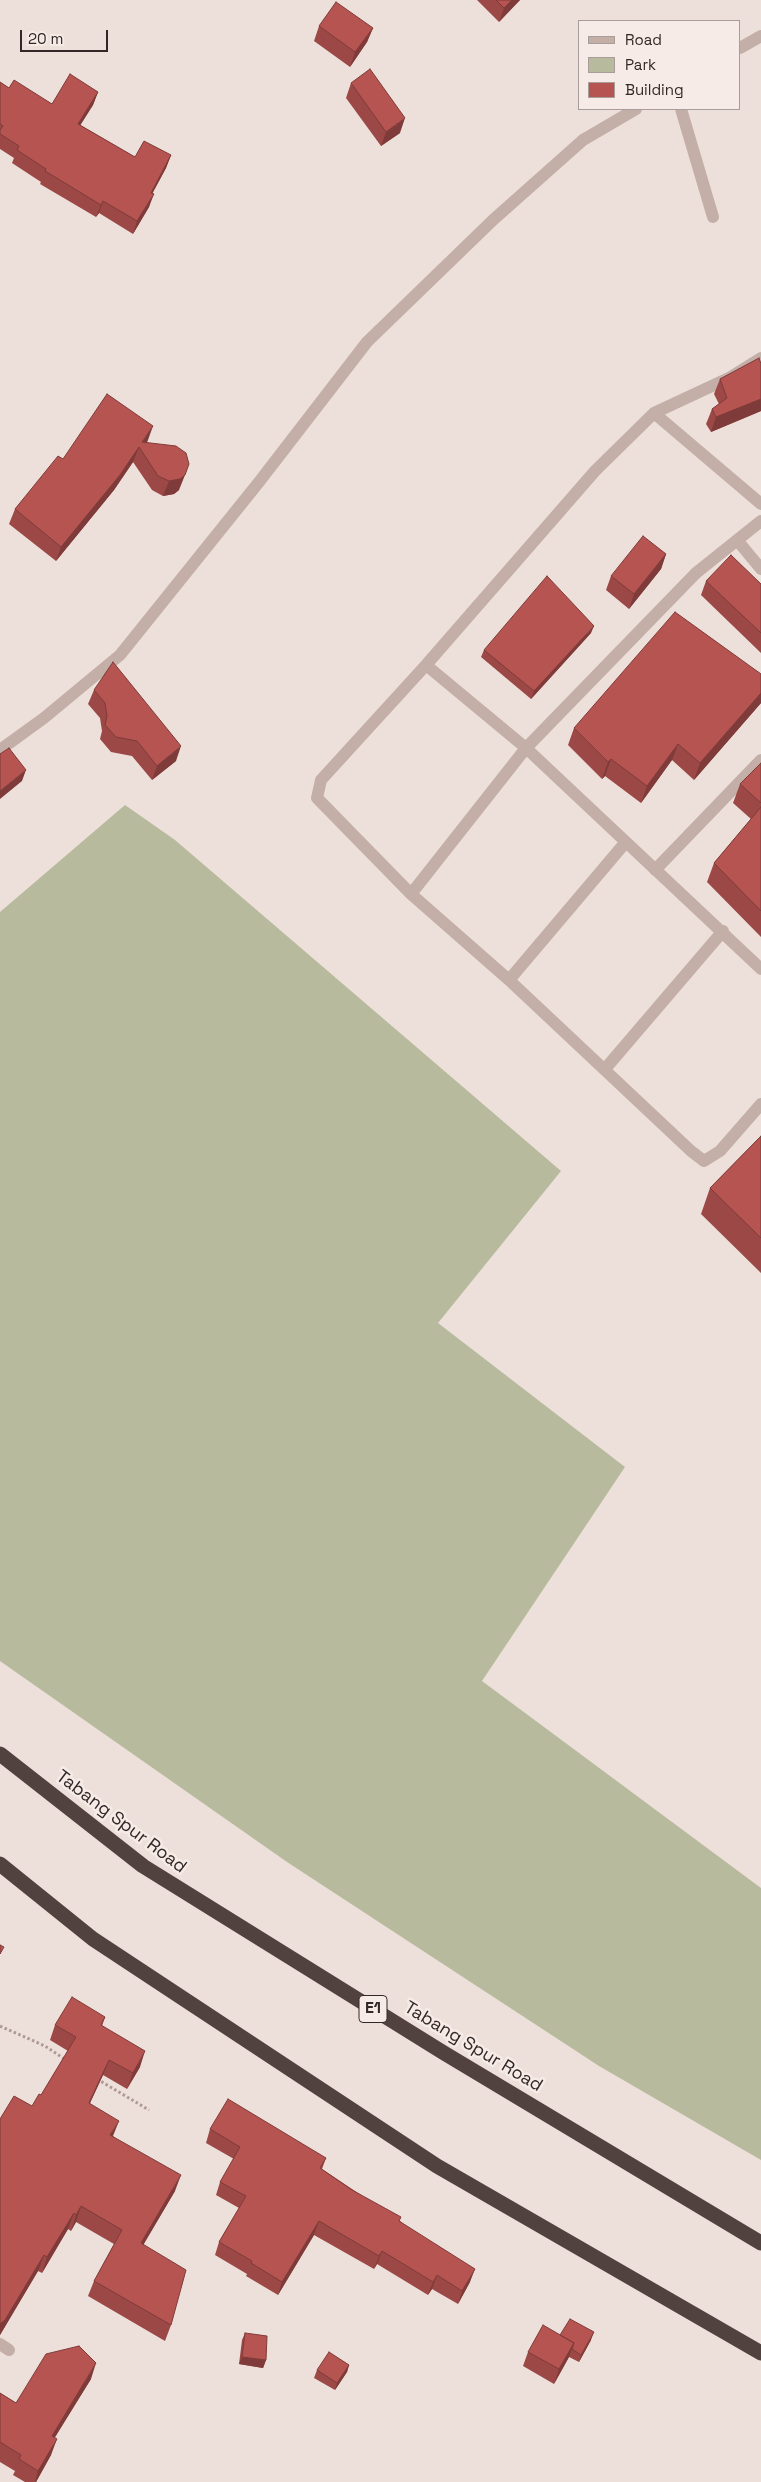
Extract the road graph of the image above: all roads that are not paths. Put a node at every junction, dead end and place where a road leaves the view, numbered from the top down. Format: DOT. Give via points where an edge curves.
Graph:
graph roads {
  1 [pos="761,36"];
  2 [pos="741,47"];
  3 [pos="634,110"];
  4 [pos="681,110"];
  5 [pos="713,216"];
  6 [pos="761,358"];
  7 [pos="654,413"];
  8 [pos="761,504"];
  9 [pos="761,521"];
  10 [pos="737,540"];
  11 [pos="761,569"];
  12 [pos="426,665"];
  13 [pos="526,748"];
  14 [pos="0,750"];
  15 [pos="761,760"];
  16 [pos="625,843"];
  17 [pos="655,870"];
  18 [pos="411,894"];
  19 [pos="723,932"];
  20 [pos="761,970"];
  21 [pos="509,980"];
  22 [pos="605,1069"];
  23 [pos="761,1104"];
  24 [pos="0,1754"];
  25 [pos="0,1864"];
  26 [pos="761,2243"];
  27 [pos="761,2353"];
  1 -- 2 [label="street"];
  3 -- 14 [label="street" via="583,140 493,220 367,342 120,655"];
  4 -- 5 [label="street"];
  6 -- 7 [label="street" via="728,378"];
  7 -- 8 [label="street"];
  7 -- 12 [label="street" via="595,471"];
  9 -- 10 [label="street"];
  10 -- 11 [label="street"];
  10 -- 13 [label="street" via="696,573"];
  12 -- 13 [label="street"];
  12 -- 18 [label="street" via="321,780 317,798"];
  13 -- 16 [label="street"];
  13 -- 18 [label="street"];
  15 -- 17 [label="street"];
  16 -- 17 [label="street"];
  16 -- 21 [label="street"];
  17 -- 19 [label="street"];
  18 -- 21 [label="street"];
  19 -- 20 [label="street"];
  19 -- 22 [label="street"];
  21 -- 22 [label="street"];
  22 -- 23 [label="street" via="704,1161 720,1151"];
  24 -- 26 [label="highway, Tabang Spur Road / E1" via="143,1866 444,2053"];
  25 -- 27 [label="highway" via="93,1938 437,2166"];
}
